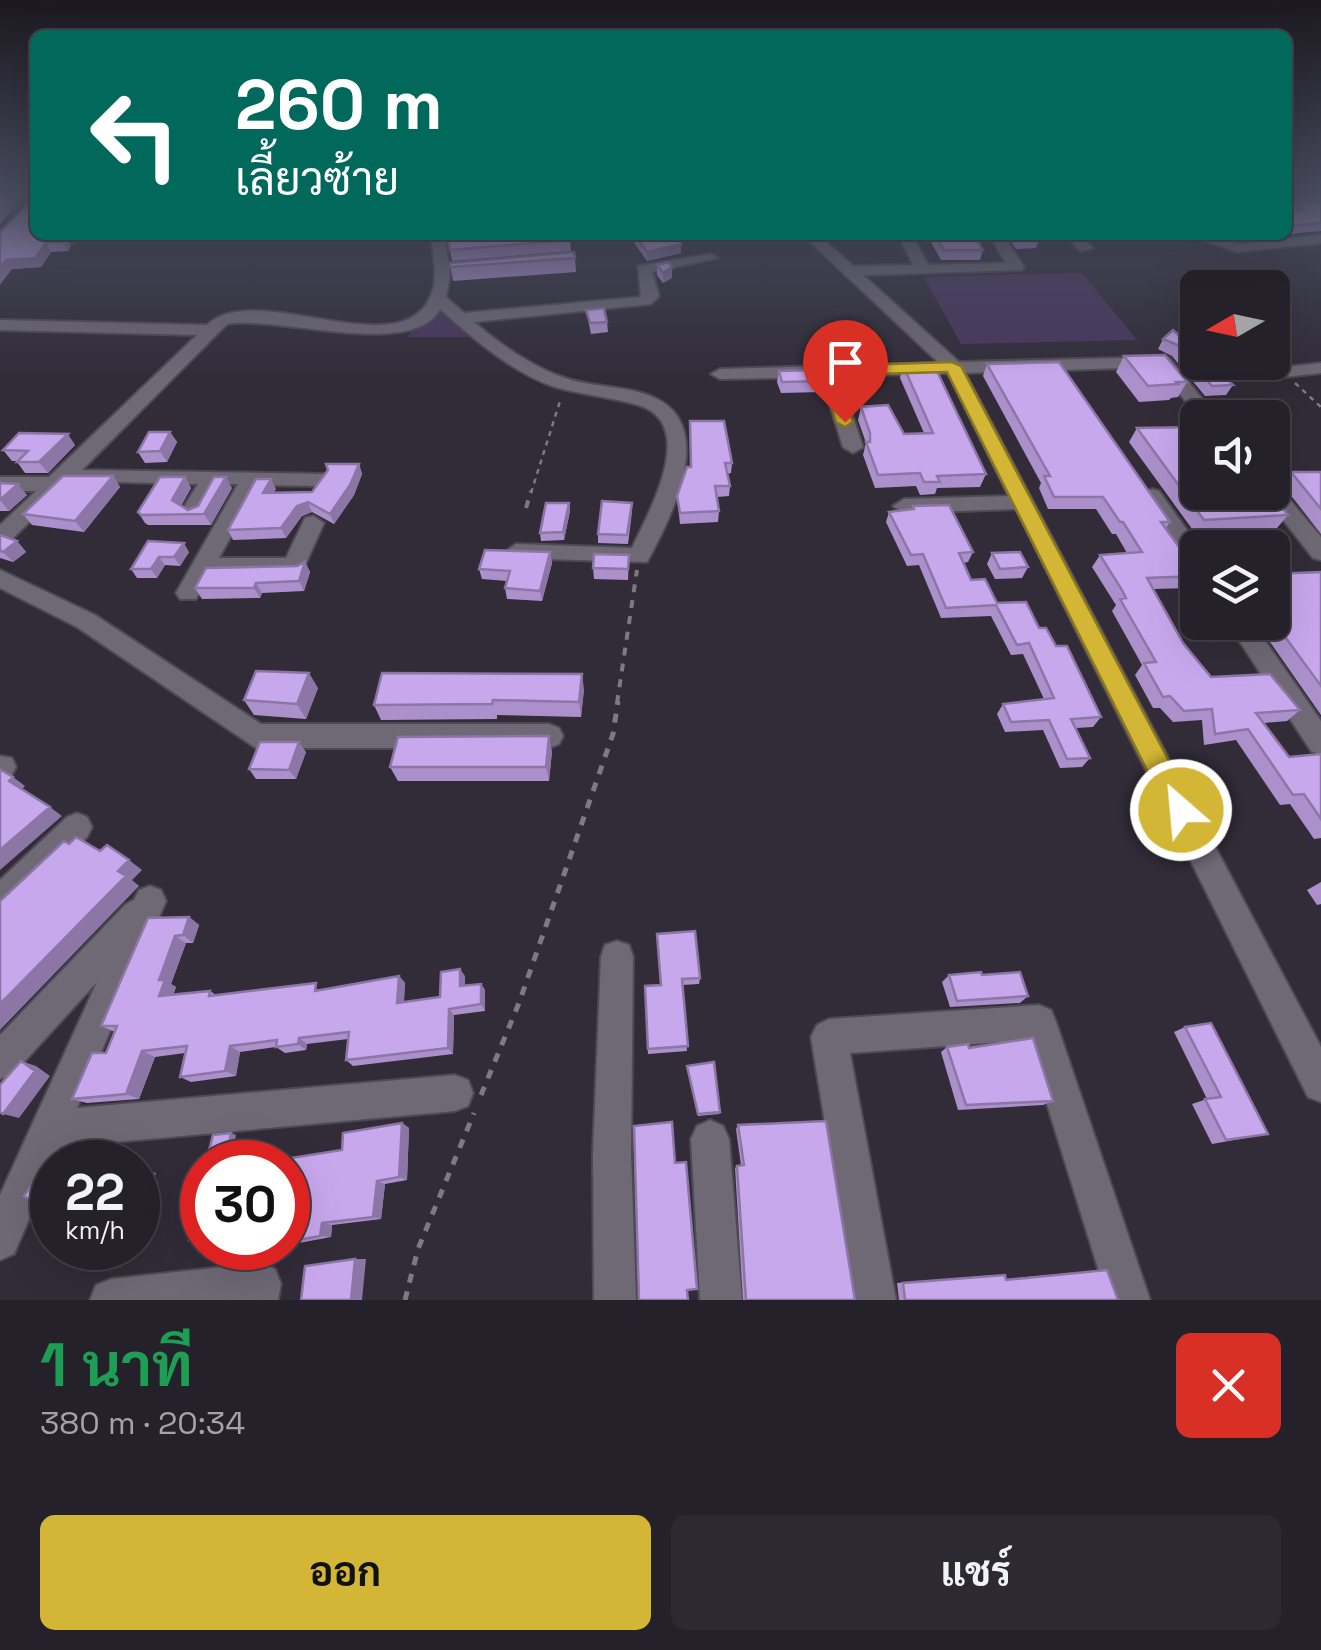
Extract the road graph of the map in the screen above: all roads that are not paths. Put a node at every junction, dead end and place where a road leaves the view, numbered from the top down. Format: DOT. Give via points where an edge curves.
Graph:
graph roads {
  1 [pos="440,255"];
  2 [pos="830,255"];
  3 [pos="915,255"];
  4 [pos="1009,255"];
  5 [pos="711,258"];
  6 [pos="460,268"];
  7 [pos="441,270"];
  8 [pos="846,270"];
  9 [pos="924,271"];
  10 [pos="438,299"];
  11 [pos="464,318"];
  12 [pos="0,324"];
  13 [pos="210,330"];
  14 [pos="952,366"];
  15 [pos="1321,368"];
  16 [pos="828,371"];
  17 [pos="1290,371"];
  18 [pos="720,374"];
  19 [pos="1194,400"];
  20 [pos="853,448"];
  21 [pos="212,478"];
  22 [pos="252,478"];
  23 [pos="318,478"];
  24 [pos="60,480"];
  25 [pos="0,484"];
  26 [pos="1145,486"];
  27 [pos="1023,502"];
  28 [pos="904,506"];
  29 [pos="193,510"];
  30 [pos="1287,510"];
  31 [pos="312,524"];
  32 [pos="1180,536"];
  33 [pos="0,538"];
  34 [pos="507,552"];
  35 [pos="1321,552"];
  36 [pos="203,566"];
  37 [pos="0,578"];
  38 [pos="188,593"];
  39 [pos="1251,640"];
  40 [pos="548,736"];
  41 [pos="1321,743"];
  42 [pos="77,827"];
  43 [pos="0,902"];
  44 [pos="617,957"];
  45 [pos="0,1061"];
  46 [pos="1321,1084"];
  47 [pos="455,1093"];
  48 [pos="49,1129"];
  49 [pos="710,1139"];
  50 [pos="0,1240"];
  51 [pos="111,1300"];
  52 [pos="257,1300"];
  53 [pos="615,1300"];
  54 [pos="722,1300"];
  55 [pos="874,1300"];
  56 [pos="1129,1300"];
  1 -- 7 [label="street"];
  2 -- 8 [label="street"];
  3 -- 9 [label="street"];
  4 -- 9 [label="street" via="1016,266"];
  5 -- 11 [label="street" via="643,269 651,296 645,301"];
  6 -- 7 [label="street"];
  7 -- 10 [label="street"];
  8 -- 9 [label="street"];
  8 -- 14 [label="street"];
  10 -- 11 [label="street"];
  10 -- 13 [label="street" via="416,321 391,330 244,314"];
  11 -- 34 [label="street" via="484,340 565,385 649,402 678,441 678,459 639,556"];
  12 -- 13 [label="street"];
  13 -- 24 [label="street"];
  14 -- 16 [label="street"];
  14 -- 19 [label="street" via="1066,371 1163,362"];
  14 -- 27 [label="street"];
  15 -- 17 [label="street"];
  16 -- 18 [label="street"];
  16 -- 20 [label="street"];
  21 -- 22 [label="street"];
  21 -- 24 [label="street"];
  21 -- 29 [label="street"];
  22 -- 23 [label="street"];
  22 -- 36 [label="street"];
  24 -- 25 [label="street"];
  24 -- 33 [label="street"];
  26 -- 32 [label="street"];
  27 -- 28 [label="street"];
  27 -- 46 [label="street"];
  30 -- 35 [label="street"];
  31 -- 36 [label="street" via="294,566"];
  36 -- 38 [label="street"];
  37 -- 40 [label="street" via="86,621 256,736"];
  39 -- 41 [label="street"];
  42 -- 43 [label="street"];
  44 -- 53 [label="street"];
  45 -- 48 [label="street" via="150,902"];
  47 -- 48 [label="street"];
  48 -- 50 [label="street"];
  49 -- 54 [label="street"];
  51 -- 52 [label="street" via="260,1284"];
  55 -- 56 [label="street" via="829,1037 1039,1022"];
}
